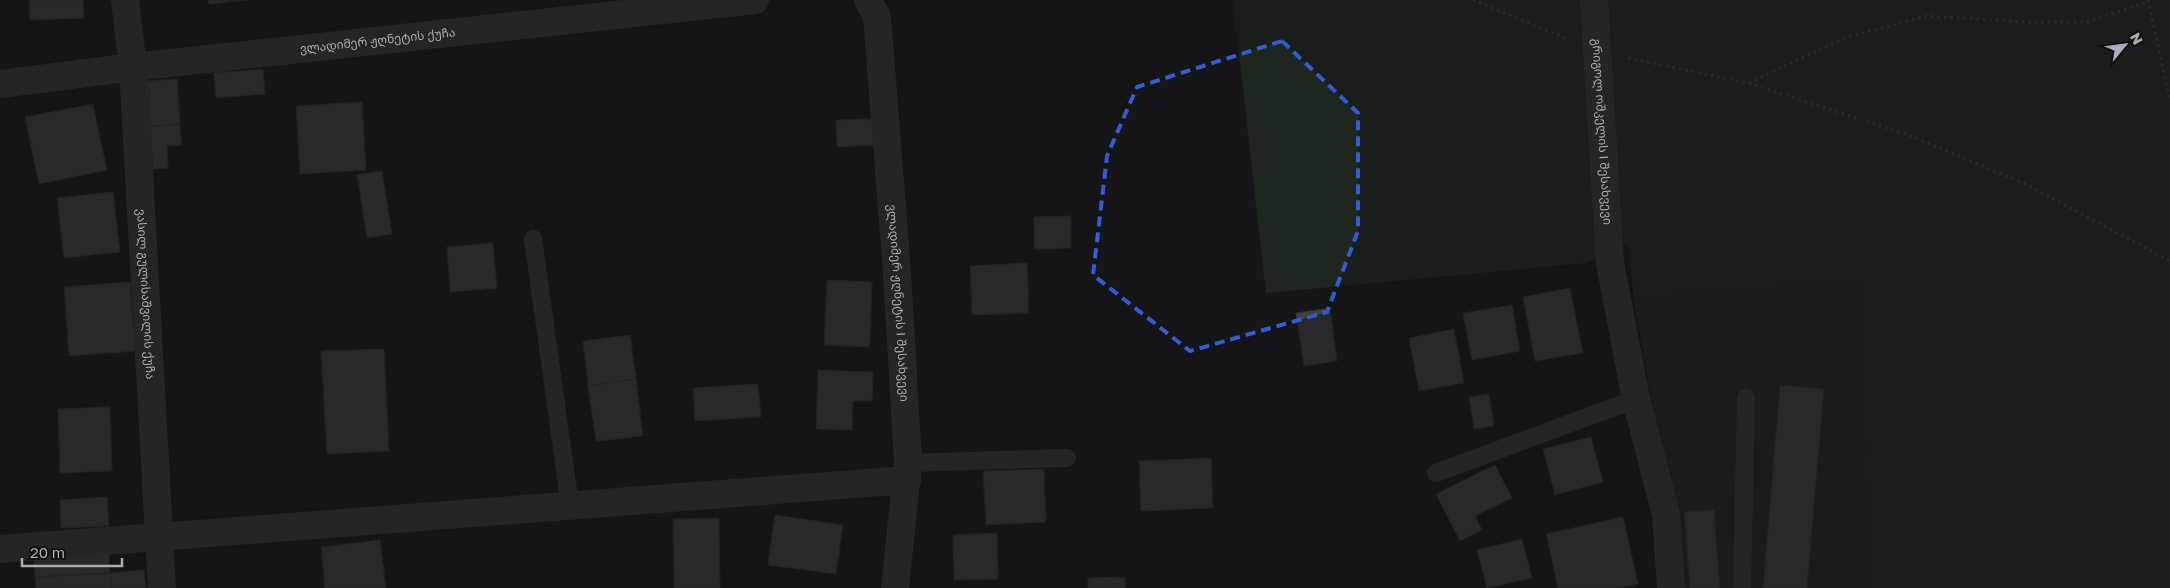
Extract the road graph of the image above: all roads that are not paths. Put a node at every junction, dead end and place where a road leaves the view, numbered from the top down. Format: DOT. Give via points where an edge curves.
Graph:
graph roads {
  1 [pos="125,0"];
  2 [pos="755,0"];
  3 [pos="1594,0"];
  4 [pos="633,6"];
  5 [pos="873,9"];
  6 [pos="133,67"];
  7 [pos="0,84"];
  8 [pos="533,239"];
  9 [pos="1746,398"];
  10 [pos="1636,399"];
  11 [pos="1067,458"];
  12 [pos="908,472"];
  13 [pos="1436,473"];
  14 [pos="570,505"];
  15 [pos="160,536"];
  16 [pos="0,549"];
  17 [pos="162,588"];
  18 [pos="895,588"];
  19 [pos="1671,588"];
  20 [pos="1742,588"];
  1 -- 6 [label="street, ვასილ გულისაშვილის ქუჩა"];
  2 -- 4 [label="street, ვლადიმერ ჟღნეტის ქუჩა"];
  3 -- 10 [label="street, გრიგოლ ოშკელის I შესახვევი" via="1610,263"];
  4 -- 6 [label="street, ვლადიმერ ჟღნეტის ქუჩა"];
  5 -- 12 [label="street, ვლადიმერ ჟღნეტის I შესახვევი" via="897,272"];
  6 -- 7 [label="street, ვლადიმერ ჟღნეტის ქუჩა"];
  6 -- 15 [label="street, ვასილ გულისაშვილის ქუჩა"];
  8 -- 14 [label="lane"];
  9 -- 20 [label="lane"];
  10 -- 13 [label="lane"];
  10 -- 19 [label="street, გრიგოლ ოშკელის I შესახვევი" via="1666,514"];
  11 -- 12 [label="lane"];
  12 -- 14 [label="street"];
  12 -- 18 [label="street, ვლადიმერ ჟღნეტის I შესახვევი"];
  14 -- 15 [label="street"];
  15 -- 16 [label="street"];
  15 -- 17 [label="street, ვასილ გულისაშვილის ქუჩა"];
}
